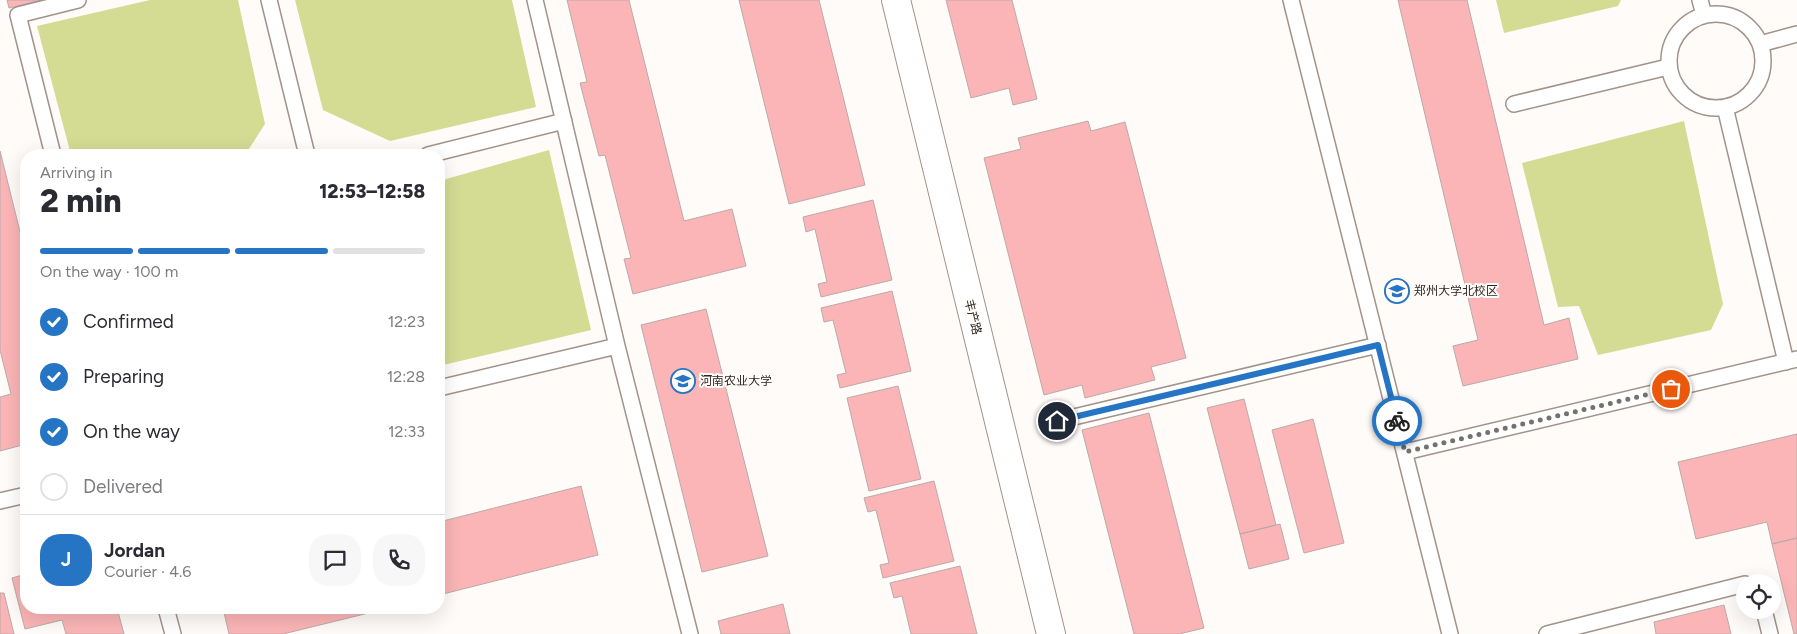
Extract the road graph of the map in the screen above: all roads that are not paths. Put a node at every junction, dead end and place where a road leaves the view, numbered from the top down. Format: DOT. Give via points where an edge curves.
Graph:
graph roads {
  1 [pos="78,0"];
  2 [pos="268,0"];
  3 [pos="535,0"];
  4 [pos="896,0"];
  5 [pos="1291,0"];
  6 [pos="1702,7"];
  7 [pos="1797,34"];
  8 [pos="1760,44"];
  9 [pos="1668,67"];
  10 [pos="1514,104"];
  11 [pos="1725,107"];
  12 [pos="564,121"];
  13 [pos="52,149"];
  14 [pos="306,149"];
  15 [pos="445,151"];
  16 [pos="1378,345"];
  17 [pos="617,346"];
  18 [pos="1791,361"];
  19 [pos="445,387"];
  20 [pos="1057,421"];
  21 [pos="1405,452"];
  22 [pos="20,497"];
  23 [pos="0,502"];
  24 [pos="1736,586"];
  25 [pos="168,614"];
  26 [pos="1766,619"];
  27 [pos="173,634"];
  28 [pos="690,634"];
  29 [pos="1051,634"];
  30 [pos="1450,634"];
  31 [pos="1547,634"];
  32 [pos="1770,634"];
  1 -- 13 [label="lane" via="18,15"];
  2 -- 14 [label="lane"];
  3 -- 12 [label="lane"];
  4 -- 29 [label="street, 丰产路"];
  5 -- 16 [label="lane"];
  6 -- 8 [label="lane" via="1743,22"];
  6 -- 9 [label="lane" via="1673,40"];
  7 -- 8 [label="lane"];
  8 -- 11 [label="lane" via="1763,57 1758,82 1741,101"];
  9 -- 10 [label="lane"];
  9 -- 11 [label="lane" via="1680,92 1691,101 1704,107"];
  11 -- 18 [label="lane"];
  12 -- 15 [label="lane"];
  12 -- 17 [label="lane"];
  16 -- 20 [label="lane"];
  16 -- 21 [label="lane"];
  17 -- 19 [label="lane"];
  17 -- 28 [label="lane"];
  18 -- 21 [label="lane"];
  21 -- 30 [label="lane"];
  22 -- 23 [label="lane"];
  24 -- 31 [label="lane"];
  25 -- 27 [label="lane"];
  26 -- 32 [label="lane"];
}
